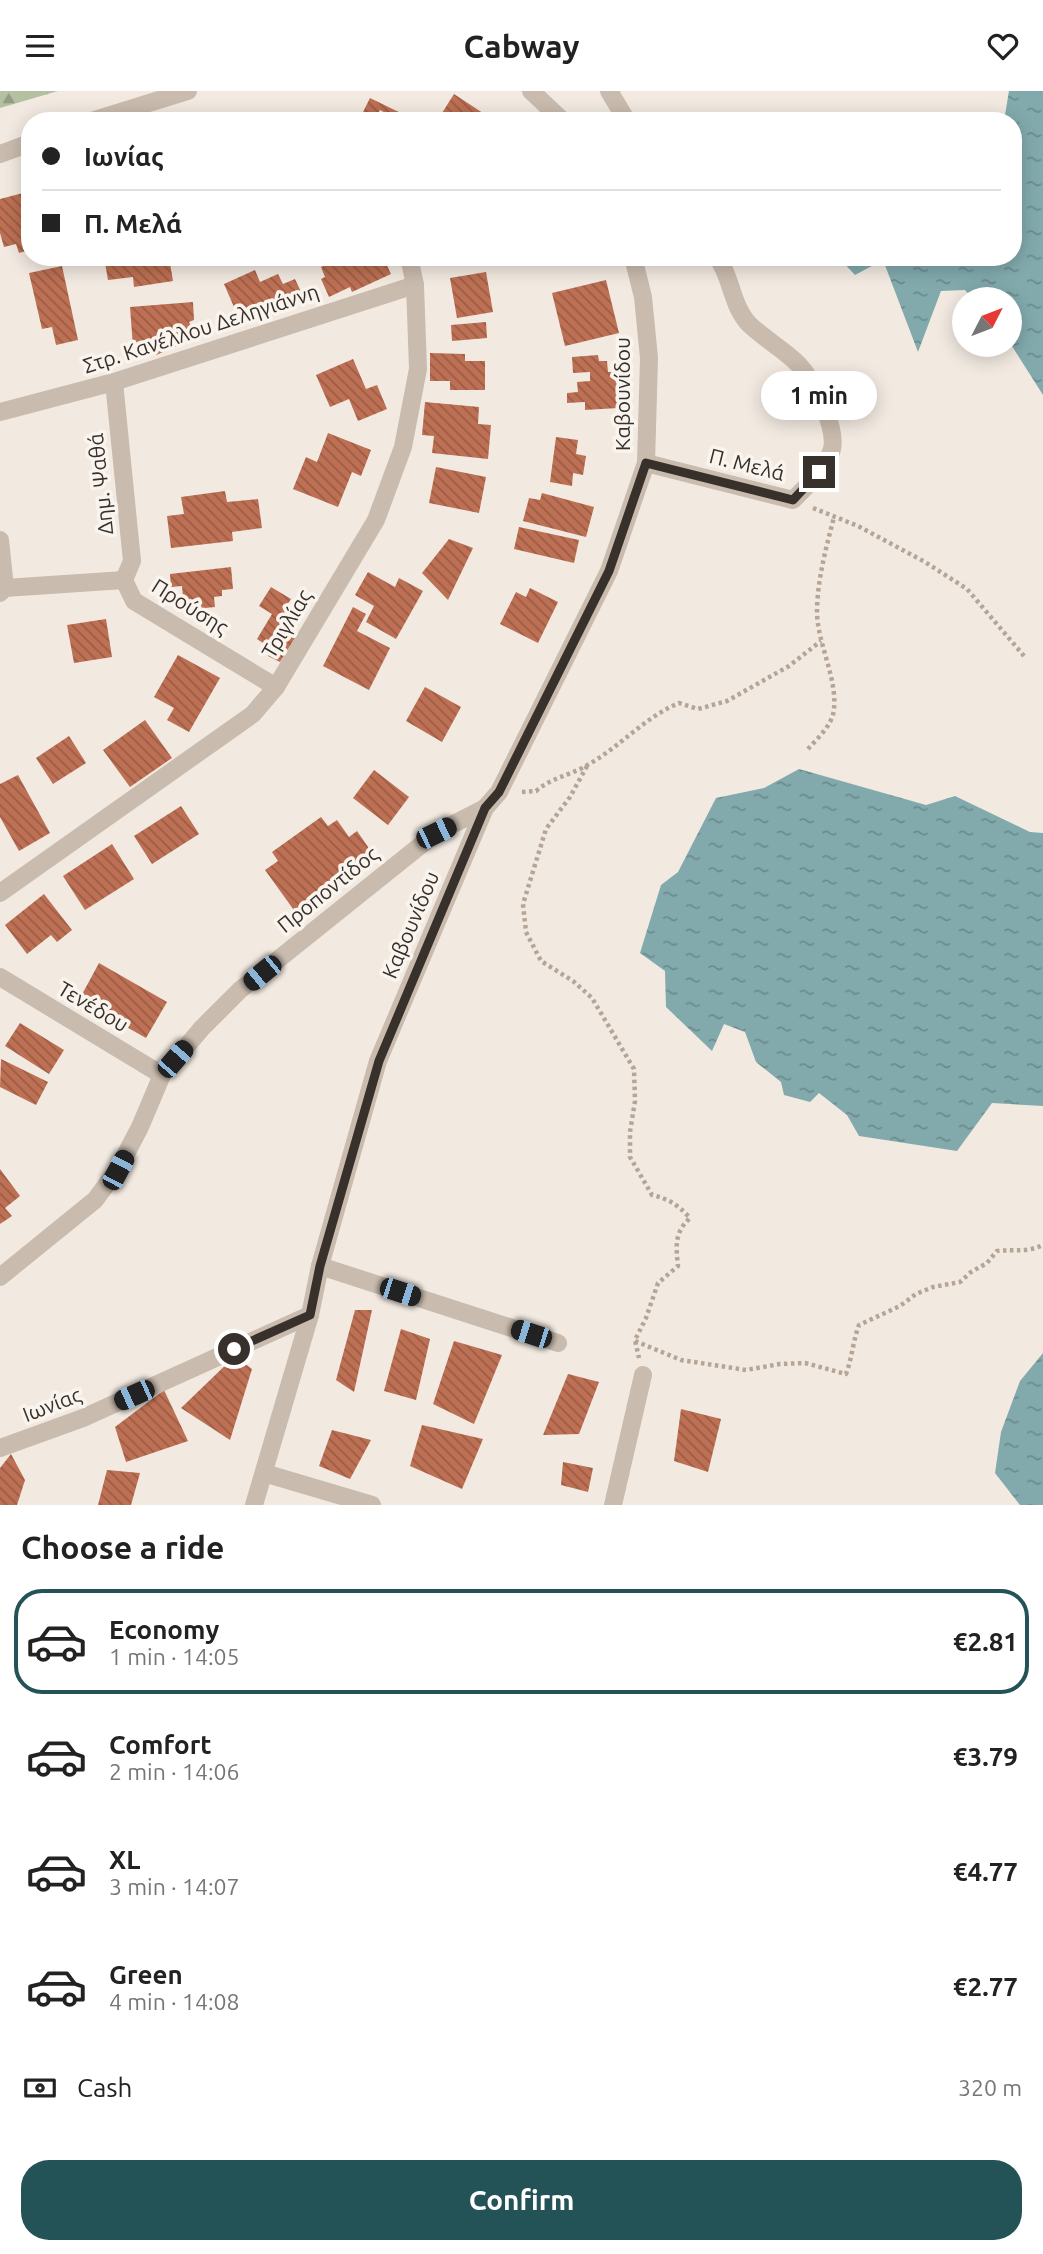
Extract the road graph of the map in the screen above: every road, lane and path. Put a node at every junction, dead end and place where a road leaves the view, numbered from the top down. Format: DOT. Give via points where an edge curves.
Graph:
graph roads {
  1 [pos="188,91"];
  2 [pos="531,91"];
  3 [pos="609,91"];
  4 [pos="121,112"];
  5 [pos="553,112"];
  6 [pos="622,112"];
  7 [pos="21,146"];
  8 [pos="0,154"];
  9 [pos="411,266"];
  10 [pos="636,266"];
  11 [pos="723,266"];
  12 [pos="415,285"];
  13 [pos="114,382"];
  14 [pos="0,412"];
  15 [pos="646,463"];
  16 [pos="793,500"];
  17 [pos="834,517"];
  18 [pos="0,540"];
  19 [pos="124,580"];
  20 [pos="2,590"];
  21 [pos="821,641"];
  22 [pos="1024,656"];
  23 [pos="276,687"];
  24 [pos="808,749"];
  25 [pos="587,766"];
  26 [pos="499,792"];
  27 [pos="485,808"];
  28 [pos="0,893"];
  29 [pos="0,977"];
  30 [pos="162,1075"];
  31 [pos="1043,1245"];
  32 [pos="320,1266"];
  33 [pos="0,1277"];
  34 [pos="310,1315"];
  35 [pos="635,1340"];
  36 [pos="558,1343"];
  37 [pos="643,1375"];
  38 [pos="0,1448"];
  39 [pos="264,1473"];
  40 [pos="254,1505"];
  41 [pos="372,1505"];
  42 [pos="613,1505"];
  1 -- 4 [label="street"];
  2 -- 5 [label="street"];
  3 -- 6 [label="street"];
  7 -- 8 [label="street"];
  9 -- 12 [label="street, Τριγλίας"];
  10 -- 15 [label="street, Καβουνίδου" via="649,359"];
  11 -- 16 [label="street, Π. Μελά" via="733,300 748,323 800,366 817,391 830,425 832,448 819,472"];
  12 -- 13 [label="street, Στρ. Κανέλλου Δεληγιάννη"];
  12 -- 23 [label="street, Τριγλίας" via="418,369 403,447 376,520"];
  13 -- 14 [label="street, Στρ. Κανέλλου Δεληγιάννη"];
  13 -- 19 [label="street, Δημ. Ψαθά" via="132,562"];
  15 -- 16 [label="street, Π. Μελά"];
  15 -- 26 [label="street, Καβουνίδου" via="609,571"];
  16 -- 17 [label="path"];
  17 -- 21 [label="path" via="817,613"];
  17 -- 22 [label="path" via="925,562 967,589"];
  18 -- 20 [label="street"];
  19 -- 20 [label="street, Προύσης"];
  19 -- 23 [label="street, Προύσης" via="134,601"];
  21 -- 24 [label="path" via="835,710 827,728"];
  21 -- 25 [label="path" via="789,666 727,701 698,709 679,703 661,710"];
  23 -- 28 [label="street, Τριγλίας" via="253,714"];
  25 -- 26 [label="path" via="536,792"];
  25 -- 35 [label="path" via="546,829 523,904 526,932 541,961 592,998 634,1069 630,1157 635,1168 652,1195 667,1199 690,1219 680,1228 678,1266 658,1283"];
  26 -- 27 [label="street, Καβουνίδου"];
  27 -- 30 [label="street, Προποντίδος" via="436,833 240,991"];
  27 -- 32 [label="street, Καβουνίδου" via="379,1061"];
  29 -- 30 [label="street, Τενέδου"];
  30 -- 33 [label="street, Προποντίδος" via="118,1170 95,1200"];
  31 -- 35 [label="path" via="1028,1252 997,1251 960,1282 916,1294 859,1325 846,1374 805,1363 746,1370 681,1360"];
  32 -- 34 [label="street, Καβουνίδου"];
  32 -- 36 [label="street"];
  34 -- 38 [label="street, Ιωνίας" via="83,1418"];
  34 -- 39 [label="street, Καβουνίδου"];
  35 -- 37 [label="path"];
  37 -- 42 [label="street"];
  39 -- 40 [label="street, Καβουνίδου"];
  39 -- 41 [label="street"];
}
